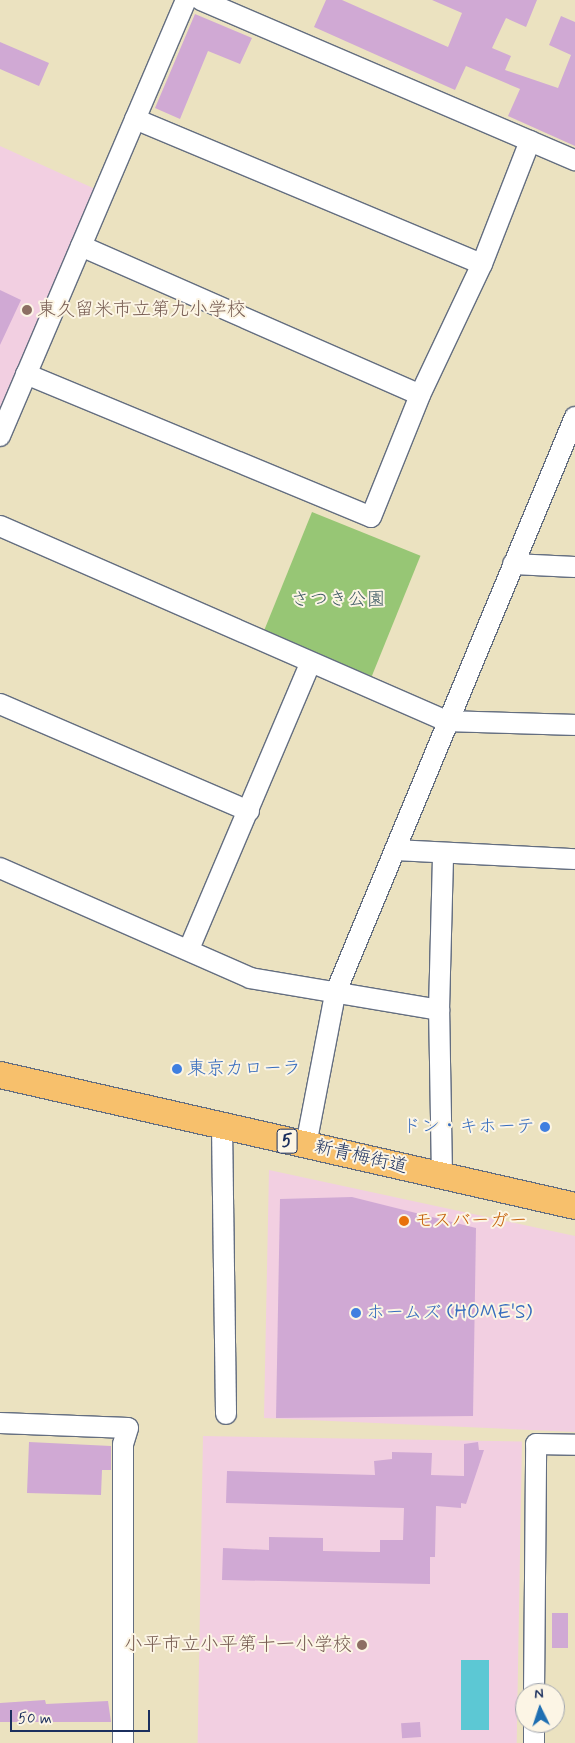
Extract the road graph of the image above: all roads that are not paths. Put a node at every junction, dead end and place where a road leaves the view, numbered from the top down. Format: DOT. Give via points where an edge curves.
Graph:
graph roads {
  1 [pos="186,0"];
  2 [pos="200,0"];
  3 [pos="135,119"];
  4 [pos="530,141"];
  5 [pos="575,160"];
  6 [pos="81,246"];
  7 [pos="482,264"];
  8 [pos="26,374"];
  9 [pos="420,395"];
  10 [pos="574,422"];
  11 [pos="0,436"];
  12 [pos="0,526"];
  13 [pos="513,564"];
  14 [pos="575,567"];
  15 [pos="310,664"];
  16 [pos="0,704"];
  17 [pos="446,721"];
  18 [pos="575,724"];
  19 [pos="249,811"];
  20 [pos="395,850"];
  21 [pos="443,853"];
  22 [pos="575,859"];
  23 [pos="0,868"];
  24 [pos="189,949"];
  25 [pos="335,994"];
  26 [pos="439,1010"];
  27 [pos="0,1075"];
  28 [pos="222,1126"];
  29 [pos="306,1145"];
  30 [pos="442,1176"];
  31 [pos="575,1206"];
  32 [pos="226,1414"];
  33 [pos="0,1423"];
  34 [pos="575,1445"];
  35 [pos="534,1683"];
  36 [pos="123,1743"];
  1 -- 3 [label="street"];
  2 -- 4 [label="street"];
  3 -- 6 [label="street"];
  3 -- 7 [label="street"];
  4 -- 5 [label="street"];
  4 -- 7 [label="street"];
  6 -- 8 [label="street"];
  6 -- 9 [label="street"];
  7 -- 9 [label="street"];
  8 -- 9 [label="street" via="371,517"];
  8 -- 11 [label="street"];
  10 -- 13 [label="street"];
  12 -- 15 [label="street"];
  13 -- 14 [label="street"];
  13 -- 17 [label="street"];
  15 -- 17 [label="street"];
  15 -- 19 [label="street"];
  16 -- 19 [label="street"];
  17 -- 18 [label="street"];
  17 -- 20 [label="street"];
  19 -- 24 [label="street"];
  20 -- 21 [label="street"];
  20 -- 25 [label="street"];
  21 -- 22 [label="street"];
  21 -- 26 [label="street"];
  23 -- 24 [label="street"];
  24 -- 25 [label="street" via="250,978"];
  25 -- 26 [label="street"];
  25 -- 29 [label="street"];
  26 -- 30 [label="street"];
  27 -- 28 [label="main road, 新青梅街道 / 5"];
  28 -- 29 [label="main road, 新青梅街道 / 5"];
  28 -- 32 [label="street"];
  29 -- 30 [label="main road, 新青梅街道 / 5"];
  30 -- 31 [label="main road, 新青梅街道 / 5"];
  33 -- 36 [label="street" via="128,1428 123,1444"];
  34 -- 35 [label="street" via="536,1444"];
}
